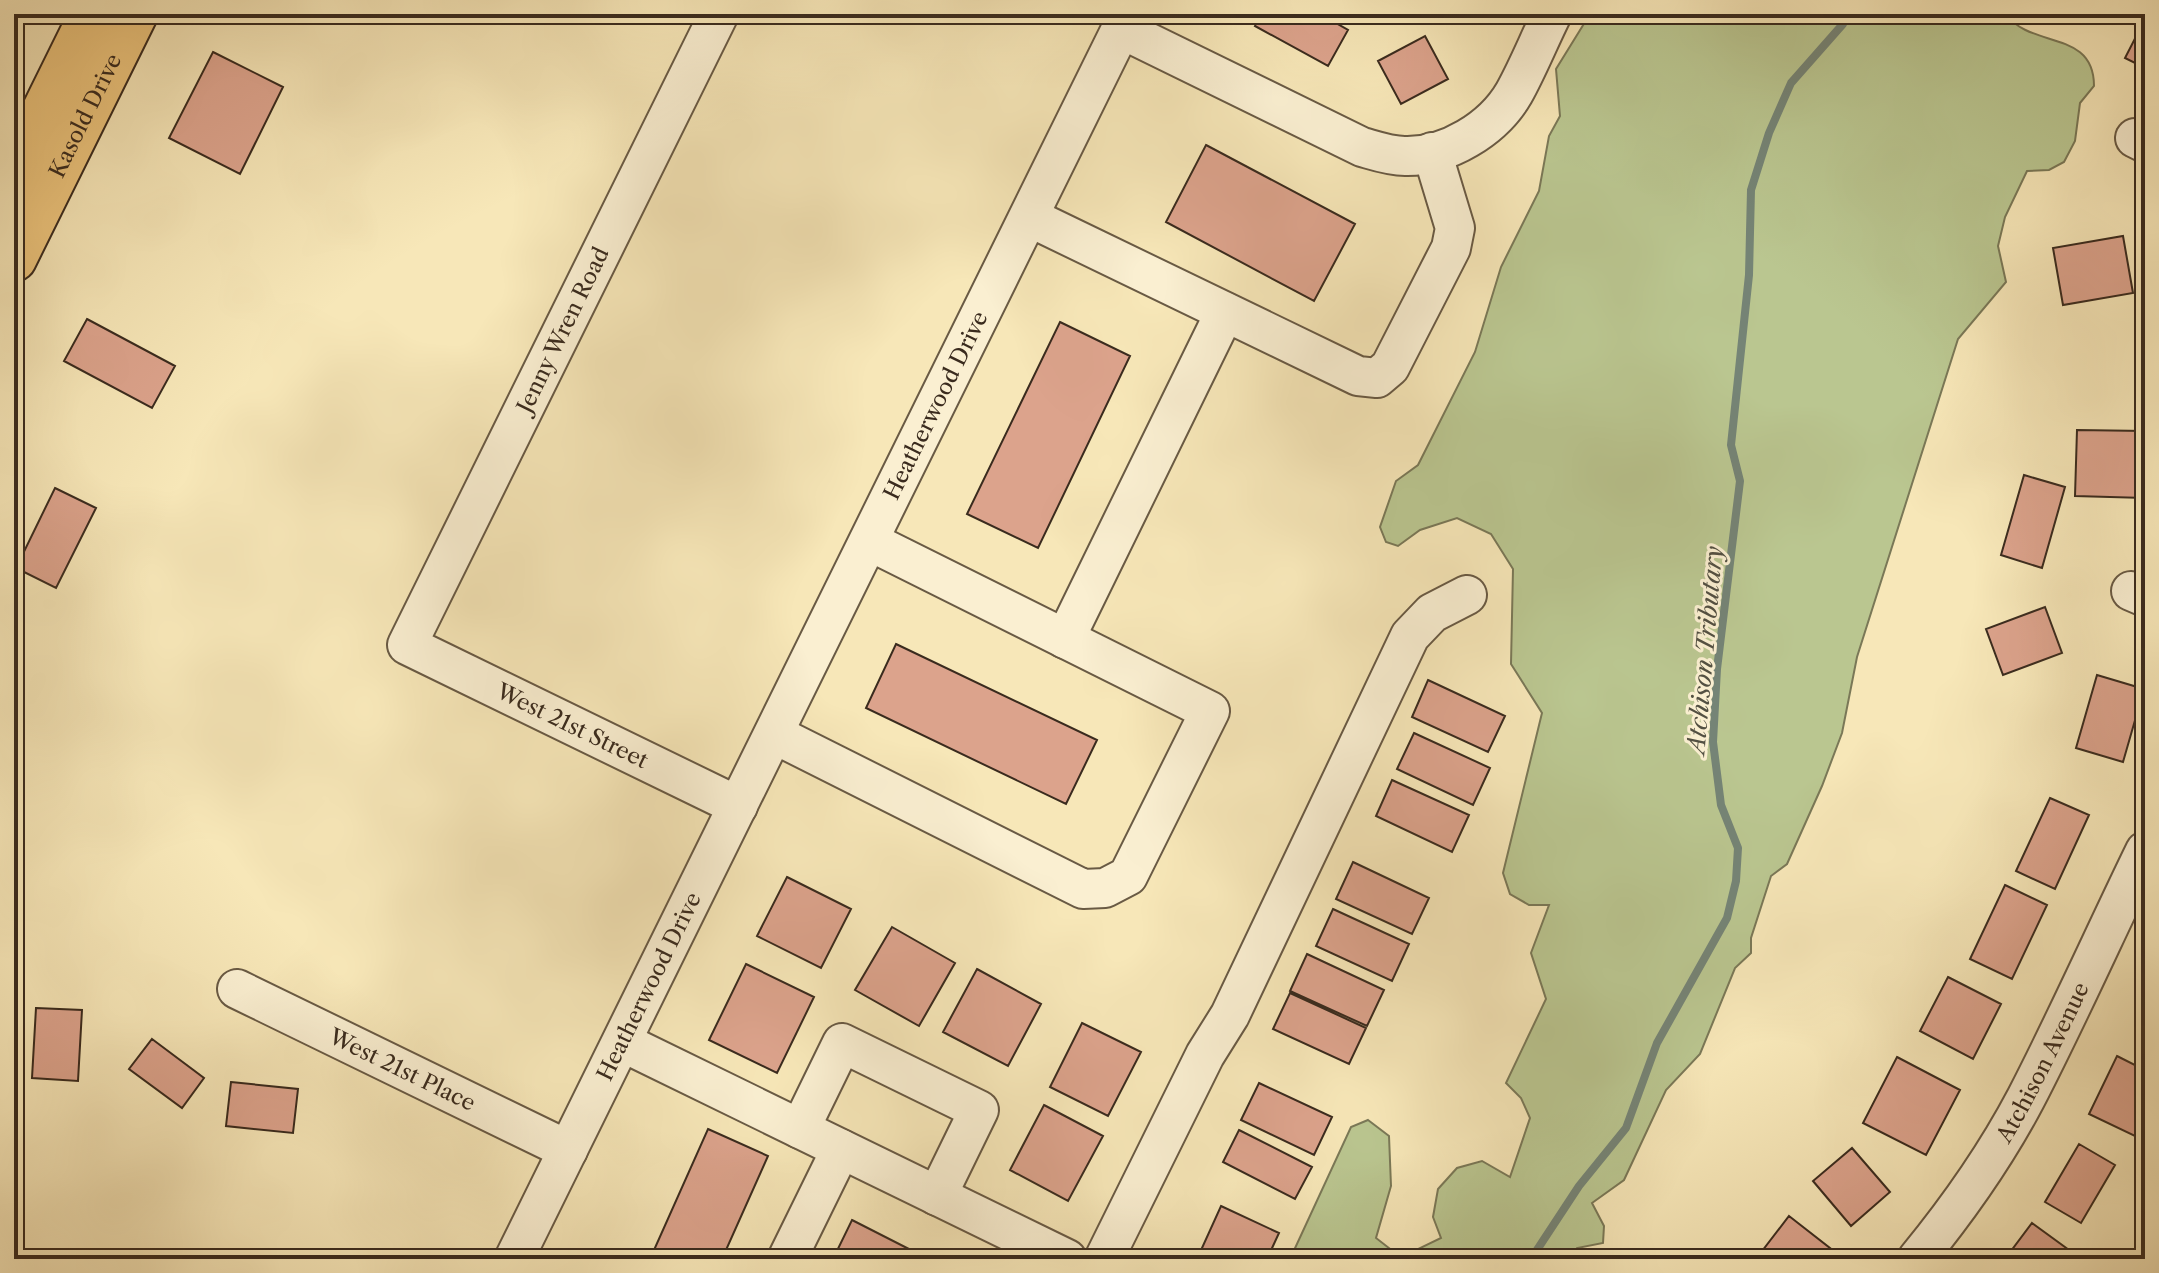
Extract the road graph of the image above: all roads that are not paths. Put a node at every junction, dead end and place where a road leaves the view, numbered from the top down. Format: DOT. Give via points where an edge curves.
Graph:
graph roads {
  1 [pos="92,14"];
  2 [pos="135,14"];
  3 [pos="719,14"];
  4 [pos="1552,14"];
  5 [pos="1432,152"];
  6 [pos="14,172"];
  7 [pos="1029,217"];
  8 [pos="14,259"];
  9 [pos="1225,312"];
  10 [pos="869,541"];
  11 [pos="1467,595"];
  12 [pos="1065,639"];
  13 [pos="407,645"];
  14 [pos="774,734"];
  15 [pos="738,806"];
  16 [pos="2145,851"];
  17 [pos="237,989"];
  18 [pos="622,1042"];
  19 [pos="800,1129"];
  20 [pos="841,1149"];
  21 [pos="568,1150"];
  22 [pos="937,1196"];
  23 [pos="514,1259"];
  24 [pos="787,1259"];
  25 [pos="1067,1259"];
  26 [pos="1104,1259"];
  27 [pos="1917,1259"];
  1 -- 6 [label="main road, Kasold Drive"];
  2 -- 8 [label="main road, Kasold Drive"];
  3 -- 13 [label="street, Jenny Wren Road"];
  4 -- 5 [label="street, Heatherwood Drive" via="1501,111 1456,145"];
  5 -- 7 [label="street, Heatherwood Drive" via="1405,156 1362,147 1121,29"];
  5 -- 9 [label="street" via="1455,228 1451,248 1390,367 1377,378 1358,376"];
  7 -- 9 [label="street"];
  7 -- 10 [label="street, Heatherwood Drive"];
  9 -- 12 [label="street"];
  10 -- 12 [label="street"];
  10 -- 14 [label="street, Heatherwood Drive"];
  11 -- 26 [label="street" via="1432,613 1410,636 1230,1015"];
  12 -- 14 [label="street" via="1210,711 1128,876 1105,888 1083,889"];
  13 -- 15 [label="street, West 21st Street"];
  14 -- 15 [label="street, Heatherwood Drive"];
  15 -- 18 [label="street, Heatherwood Drive"];
  16 -- 27 [label="street, Atchison Avenue" via="2025,1099 1947,1223"];
  17 -- 21 [label="street, West 21st Place"];
  18 -- 19 [label="street"];
  18 -- 21 [label="street, Heatherwood Drive"];
  19 -- 20 [label="street"];
  19 -- 22 [label="street" via="842,1043 979,1110"];
  20 -- 22 [label="street"];
  20 -- 24 [label="street"];
  21 -- 23 [label="street, Heatherwood Drive"];
  22 -- 25 [label="street"];
}
